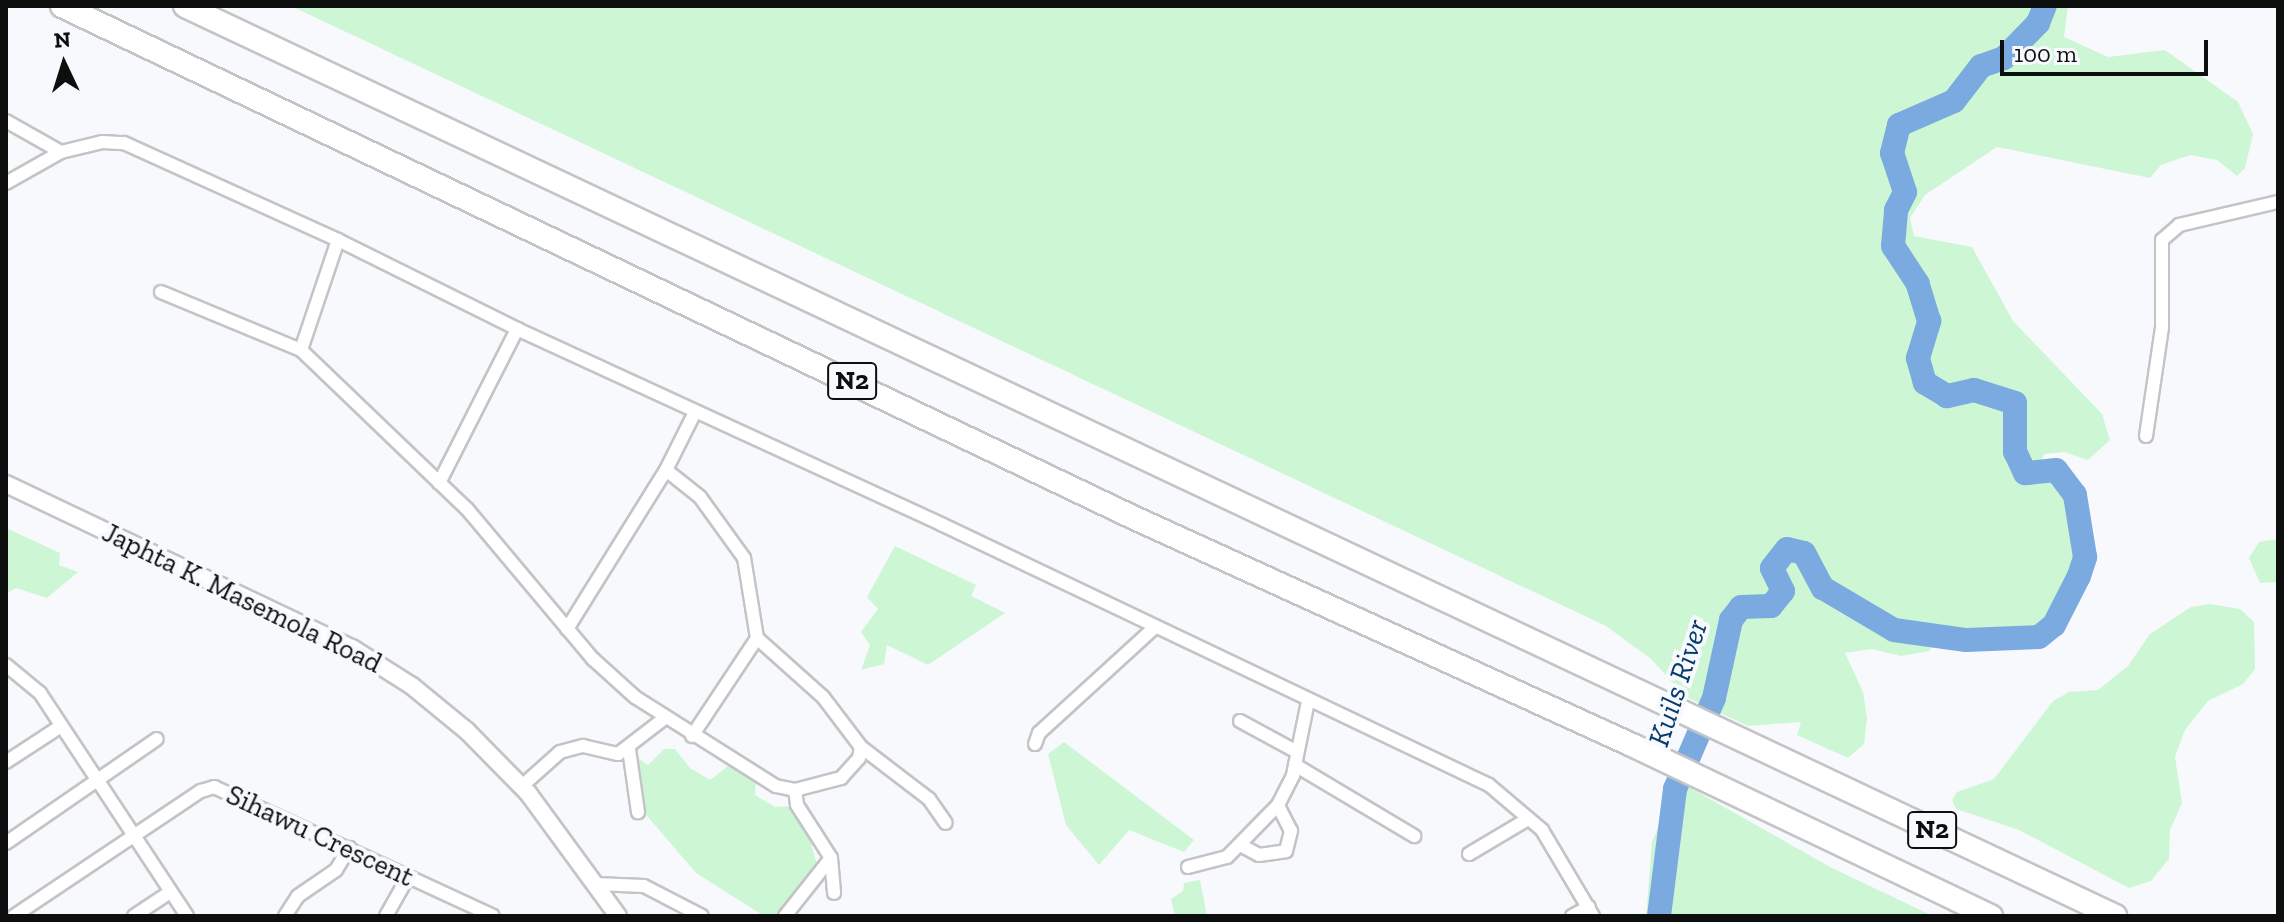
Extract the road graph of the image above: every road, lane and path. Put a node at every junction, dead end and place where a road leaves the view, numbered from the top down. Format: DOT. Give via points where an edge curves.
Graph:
graph roads {
  1 [pos="62,6"];
  2 [pos="185,6"];
  3 [pos="6,121"];
  4 [pos="61,152"];
  5 [pos="6,183"];
  6 [pos="2278,202"];
  7 [pos="338,240"];
  8 [pos="161,292"];
  9 [pos="517,329"];
  10 [pos="301,350"];
  11 [pos="695,412"];
  12 [pos="2146,436"];
  13 [pos="666,470"];
  14 [pos="439,483"];
  15 [pos="6,484"];
  16 [pos="1155,627"];
  17 [pos="567,629"];
  18 [pos="757,638"];
  19 [pos="10,673"];
  20 [pos="1308,701"];
  21 [pos="665,718"];
  22 [pos="1240,721"];
  23 [pos="61,726"];
  24 [pos="692,736"];
  25 [pos="157,739"];
  26 [pos="1035,744"];
  27 [pos="861,747"];
  28 [pos="629,749"];
  29 [pos="1296,759"];
  30 [pos="6,762"];
  31 [pos="97,783"];
  32 [pos="522,786"];
  33 [pos="795,790"];
  34 [pos="1278,805"];
  35 [pos="638,812"];
  36 [pos="1528,819"];
  37 [pos="946,823"];
  38 [pos="1414,836"];
  39 [pos="133,837"];
  40 [pos="6,843"];
  41 [pos="1242,846"];
  42 [pos="349,848"];
  43 [pos="1469,854"];
  44 [pos="831,858"];
  45 [pos="1188,867"];
  46 [pos="408,877"];
  47 [pos="595,884"];
  48 [pos="170,892"];
  49 [pos="834,893"];
  50 [pos="466,910"];
  51 [pos="1591,912"];
  52 [pos="14,916"];
  53 [pos="134,916"];
  54 [pos="187,916"];
  55 [pos="285,916"];
  56 [pos="386,916"];
  57 [pos="493,916"];
  58 [pos="618,916"];
  59 [pos="702,916"];
  60 [pos="785,916"];
  61 [pos="1572,916"];
  62 [pos="1991,916"];
  63 [pos="2115,916"];
  1 -- 62 [label="highway, N2" via="1128,515"];
  2 -- 63 [label="highway, N2"];
  3 -- 4 [label="street"];
  4 -- 5 [label="street"];
  4 -- 7 [label="street" via="102,142 124,143"];
  6 -- 12 [label="street" via="2179,225 2162,240 2162,327"];
  7 -- 9 [label="street"];
  7 -- 10 [label="street"];
  8 -- 10 [label="street"];
  9 -- 11 [label="street"];
  9 -- 14 [label="street"];
  10 -- 14 [label="street"];
  11 -- 13 [label="street"];
  11 -- 16 [label="street"];
  13 -- 17 [label="street"];
  13 -- 18 [label="street" via="700,497 744,558"];
  14 -- 17 [label="street"];
  15 -- 32 [label="main road, Japhta K. Masemola Road" via="382,665 467,731"];
  16 -- 20 [label="street"];
  16 -- 26 [label="street" via="1039,733"];
  17 -- 21 [label="street" via="600,666"];
  18 -- 24 [label="street"];
  18 -- 27 [label="street" via="823,697"];
  19 -- 23 [label="street" via="40,693"];
  20 -- 29 [label="street"];
  20 -- 36 [label="street" via="1489,785"];
  21 -- 24 [label="street"];
  21 -- 28 [label="street"];
  22 -- 29 [label="street"];
  23 -- 30 [label="street"];
  23 -- 31 [label="street"];
  24 -- 33 [label="street" via="768,783"];
  25 -- 31 [label="street"];
  27 -- 33 [label="street" via="859,758 841,778"];
  27 -- 37 [label="street" via="929,799"];
  28 -- 32 [label="street" via="614,755 583,746 568,750"];
  28 -- 35 [label="street"];
  29 -- 34 [label="street"];
  29 -- 38 [label="street"];
  31 -- 39 [label="street"];
  31 -- 40 [label="street"];
  32 -- 47 [label="main road, Japhta K. Masemola Road"];
  33 -- 44 [label="street" via="797,805"];
  34 -- 41 [label="street"];
  34 -- 41 [label="street" via="1291,831 1286,851 1259,855"];
  36 -- 43 [label="street"];
  36 -- 51 [label="street" via="1557,851"];
  39 -- 42 [label="street, Sihawu Crescent" via="214,787"];
  39 -- 48 [label="street"];
  39 -- 52 [label="street"];
  41 -- 45 [label="street" via="1227,857"];
  42 -- 46 [label="street, Sihawu Crescent"];
  42 -- 55 [label="street" via="336,870 298,896"];
  44 -- 49 [label="street"];
  44 -- 60 [label="street"];
  46 -- 50 [label="street, Sihawu Crescent"];
  46 -- 56 [label="street"];
  47 -- 58 [label="main road, Japhta K. Masemola Road"];
  47 -- 59 [label="street" via="644,886"];
  48 -- 53 [label="street"];
  48 -- 54 [label="street"];
  50 -- 57 [label="street, Sihawu Crescent"];
  51 -- 61 [label="street"];
}
